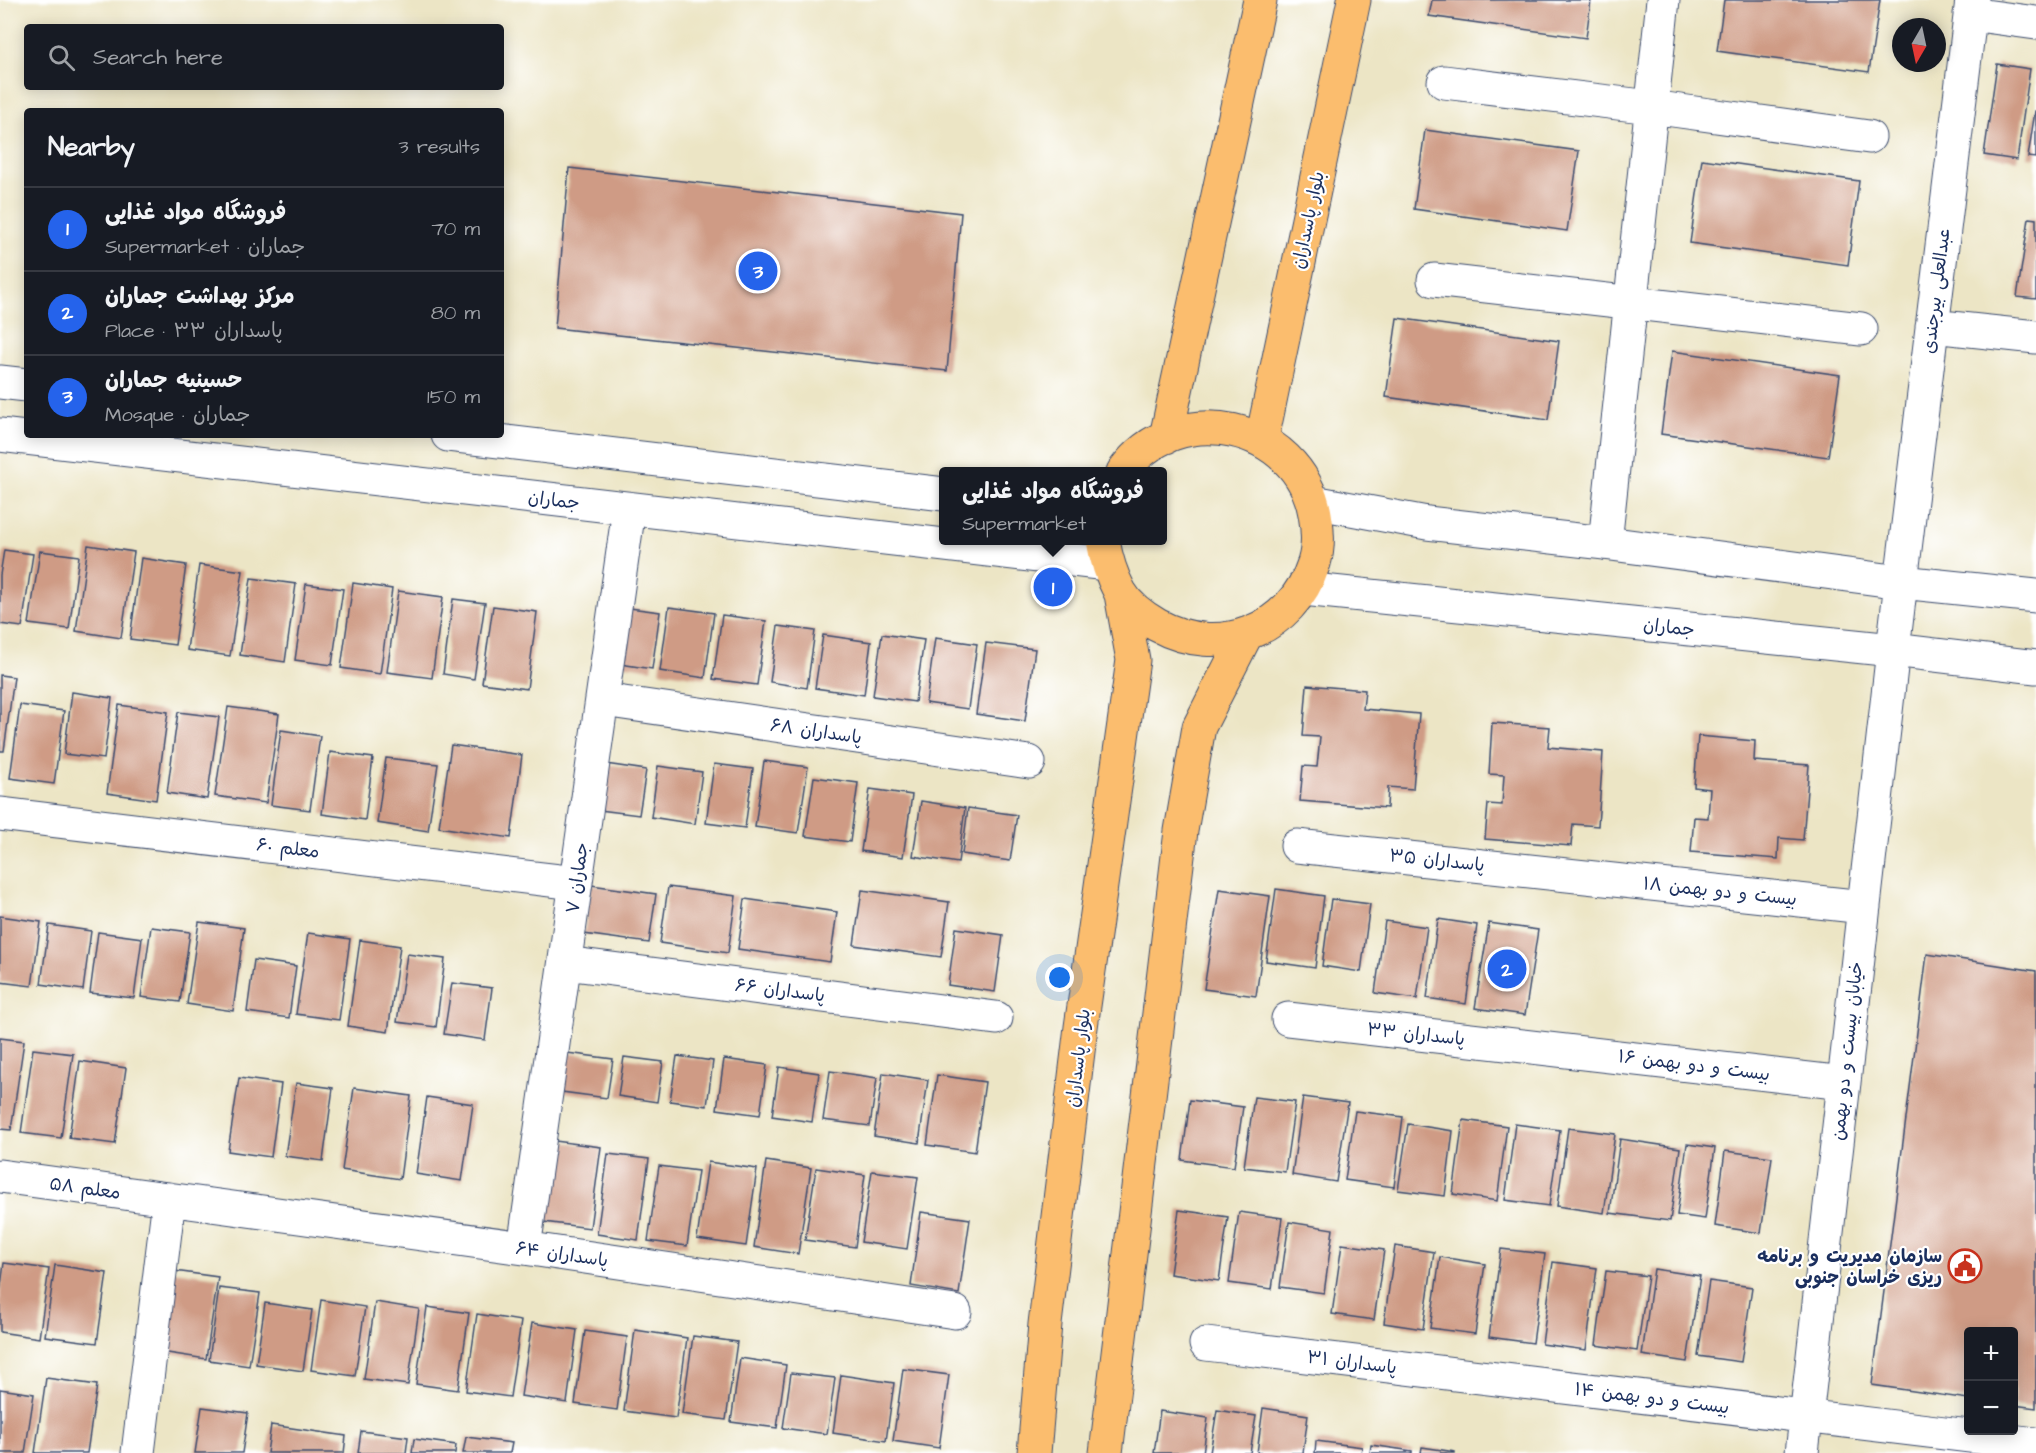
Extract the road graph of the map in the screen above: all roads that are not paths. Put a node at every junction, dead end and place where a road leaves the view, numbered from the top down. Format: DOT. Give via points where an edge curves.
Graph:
graph roads {
  1 [pos="1260,0"];
  2 [pos="1354,0"];
  3 [pos="1663,0"];
  4 [pos="1971,7"];
  5 [pos="2036,23"];
  6 [pos="1444,82"];
  7 [pos="1651,107"];
  8 [pos="1869,137"];
  9 [pos="1434,279"];
  10 [pos="1630,303"];
  11 [pos="1932,326"];
  12 [pos="1861,329"];
  13 [pos="2036,337"];
  14 [pos="0,382"];
  15 [pos="24,385"];
  16 [pos="0,435"];
  17 [pos="1167,437"];
  18 [pos="24,438"];
  19 [pos="26,438"];
  20 [pos="473,438"];
  21 [pos="1262,439"];
  22 [pos="1127,467"];
  23 [pos="939,493"];
  24 [pos="1313,502"];
  25 [pos="629,509"];
  26 [pos="939,537"];
  27 [pos="1605,543"];
  28 [pos="1028,545"];
  29 [pos="1105,552"];
  30 [pos="1901,582"];
  31 [pos="1303,589"];
  32 [pos="1121,594"];
  33 [pos="2036,596"];
  34 [pos="1246,635"];
  35 [pos="1893,650"];
  36 [pos="2036,667"];
  37 [pos="603,700"];
  38 [pos="1029,762"];
  39 [pos="0,814"];
  40 [pos="1297,846"];
  41 [pos="1576,874"];
  42 [pos="576,883"];
  43 [pos="1864,907"];
  44 [pos="565,963"];
  45 [pos="996,1018"];
  46 [pos="1288,1019"];
  47 [pos="1544,1048"];
  48 [pos="1844,1083"];
  49 [pos="0,1176"];
  50 [pos="169,1199"];
  51 [pos="524,1248"];
  52 [pos="955,1312"];
  53 [pos="1206,1344"];
  54 [pos="1498,1380"];
  55 [pos="1806,1417"];
  56 [pos="2036,1444"];
  57 [pos="138,1453"];
  58 [pos="1034,1453"];
  59 [pos="1106,1453"];
  60 [pos="1802,1453"];
  1 -- 17 [label="main road"];
  2 -- 21 [label="main road, بلوار پاسداران"];
  3 -- 7 [label="street"];
  4 -- 5 [label="street"];
  4 -- 11 [label="street, عبدالعلی بیرجندی"];
  6 -- 7 [label="street"];
  7 -- 8 [label="street"];
  7 -- 10 [label="street"];
  9 -- 10 [label="street"];
  10 -- 12 [label="street"];
  10 -- 27 [label="street"];
  11 -- 13 [label="street"];
  11 -- 30 [label="street, عبدالعلی بیرجندی"];
  14 -- 15 [label="street"];
  16 -- 18 [label="street, جماران"];
  17 -- 21 [label="main road" via="1181,430 1208,426"];
  17 -- 22 [label="main road" via="1154,442"];
  19 -- 25 [label="street, جماران"];
  20 -- 23 [label="street"];
  21 -- 24 [label="main road" via="1284,456 1301,477"];
  24 -- 27 [label="street" via="1427,523"];
  24 -- 31 [label="main road" via="1318,531 1314,562"];
  25 -- 26 [label="street, جماران"];
  25 -- 37 [label="street, جماران ۷"];
  27 -- 30 [label="street"];
  28 -- 29 [label="street, جماران"];
  29 -- 32 [label="main road"];
  30 -- 33 [label="street"];
  30 -- 35 [label="street, عبدالعلی بیرجندی"];
  31 -- 34 [label="main road" via="1287,609"];
  31 -- 35 [label="street, جماران"];
  32 -- 34 [label="main road" via="1143,617 1175,635 1210,641"];
  32 -- 58 [label="main road, بلوار پاسداران" via="1133,660 1080,1039 1045,1324"];
  34 -- 59 [label="main road" via="1198,726 1179,843"];
  35 -- 36 [label="street, جماران"];
  35 -- 43 [label="street, خیابان بیست و دو بهمن"];
  37 -- 38 [label="street, پاسداران ۶۸"];
  37 -- 42 [label="street, جماران ۷"];
  39 -- 42 [label="street, معلم ۶۰"];
  40 -- 41 [label="street, پاسداران ۳۵"];
  41 -- 43 [label="street, بیست و دو بهمن ۱۸"];
  42 -- 44 [label="street, جماران ۷"];
  43 -- 48 [label="street, خیابان بیست و دو بهمن"];
  44 -- 45 [label="street, پاسداران ۶۶"];
  44 -- 51 [label="street, جماران ۷"];
  46 -- 47 [label="street, پاسداران ۳۳"];
  47 -- 48 [label="street, بیست و دو بهمن ۱۶"];
  48 -- 55 [label="street, خیابان بیست و دو بهمن"];
  49 -- 50 [label="street, معلم ۵۸"];
  50 -- 51 [label="street, پاسداران ۶۴"];
  50 -- 57 [label="street"];
  51 -- 52 [label="street, پاسداران ۶۴"];
  53 -- 54 [label="street, پاسداران ۳۱"];
  54 -- 55 [label="street, بیست و دو بهمن ۱۴"];
  55 -- 56 [label="street, بیست و دو بهمن ۱۴"];
  55 -- 60 [label="street, خیابان بیست و دو بهمن"];
}
